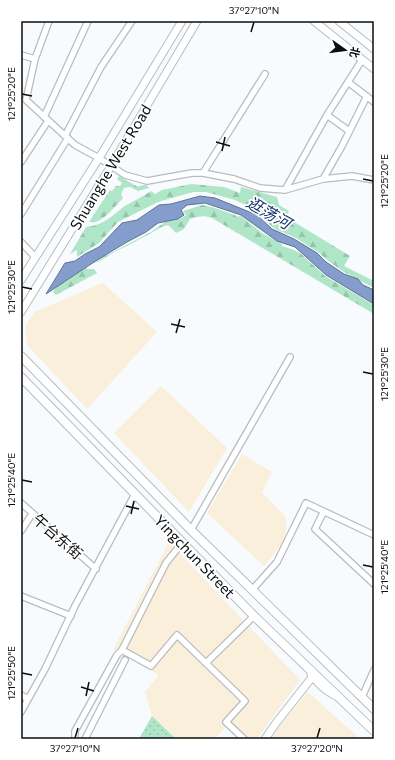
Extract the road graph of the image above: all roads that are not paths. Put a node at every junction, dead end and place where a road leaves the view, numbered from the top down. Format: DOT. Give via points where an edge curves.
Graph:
graph roads {
  1 [pos="49,21"];
  2 [pos="88,21"];
  3 [pos="132,21"];
  4 [pos="182,21"];
  5 [pos="197,21"];
  6 [pos="314,21"];
  7 [pos="339,21"];
  8 [pos="374,49"];
  9 [pos="21,55"];
  10 [pos="35,59"];
  11 [pos="362,60"];
  12 [pos="374,69"];
  13 [pos="265,74"];
  14 [pos="348,82"];
  15 [pos="367,96"];
  16 [pos="374,102"];
  17 [pos="327,115"];
  18 [pos="46,119"];
  19 [pos="349,132"];
  20 [pos="67,137"];
  21 [pos="99,158"];
  22 [pos="21,162"];
  23 [pos="111,166"];
  24 [pos="203,173"];
  25 [pos="323,179"];
  26 [pos="374,180"];
  27 [pos="285,190"];
  28 [pos="21,214"];
  29 [pos="21,242"];
  30 [pos="35,257"];
  31 [pos="21,280"];
  32 [pos="21,312"];
  33 [pos="21,356"];
  34 [pos="290,357"];
  35 [pos="21,377"];
  36 [pos="135,494"];
  37 [pos="21,502"];
  38 [pos="323,513"];
  39 [pos="30,517"];
  40 [pos="191,530"];
  41 [pos="21,531"];
  42 [pos="374,535"];
  43 [pos="182,543"];
  44 [pos="96,568"];
  45 [pos="374,584"];
  46 [pos="252,590"];
  47 [pos="21,596"];
  48 [pos="71,616"];
  49 [pos="254,616"];
  50 [pos="122,650"];
  51 [pos="125,660"];
  52 [pos="206,663"];
  53 [pos="306,666"];
  54 [pos="374,670"];
  55 [pos="313,676"];
  56 [pos="21,695"];
  57 [pos="362,697"];
  58 [pos="340,698"];
  59 [pos="28,699"];
  60 [pos="374,709"];
  61 [pos="21,712"];
  62 [pos="374,731"];
  63 [pos="75,739"];
  64 [pos="85,739"];
  65 [pos="244,739"];
  66 [pos="265,739"];
  1 -- 10 [label="street"];
  2 -- 18 [label="street"];
  3 -- 20 [label="street" via="101,67"];
  4 -- 21 [label="street, Shuanghe West Road"];
  5 -- 23 [label="street, Shuanghe West Road"];
  6 -- 11 [label="street"];
  7 -- 8 [label="street"];
  9 -- 10 [label="street"];
  10 -- 18 [label="street" via="26,100"];
  11 -- 12 [label="street"];
  11 -- 14 [label="street"];
  13 -- 24 [label="street"];
  14 -- 15 [label="street"];
  14 -- 17 [label="street"];
  15 -- 16 [label="street"];
  15 -- 19 [label="street"];
  17 -- 19 [label="street"];
  17 -- 27 [label="street"];
  18 -- 20 [label="street"];
  18 -- 22 [label="street"];
  19 -- 25 [label="street"];
  20 -- 21 [label="street" via="75,145"];
  20 -- 28 [label="street"];
  21 -- 23 [label="street"];
  21 -- 30 [label="street, Shuanghe West Road"];
  23 -- 24 [label="street" via="125,175 147,181"];
  23 -- 32 [label="street, Shuanghe West Road"];
  24 -- 27 [label="street" via="234,179 260,188"];
  25 -- 26 [label="street" via="352,176"];
  25 -- 27 [label="street"];
  29 -- 30 [label="street"];
  30 -- 31 [label="street, Shuanghe West Road"];
  33 -- 40 [label="main road, Yingchun Street"];
  34 -- 40 [label="street"];
  35 -- 36 [label="main road, Yingchun Street"];
  36 -- 43 [label="main road, Yingchun Street"];
  36 -- 44 [label="street"];
  37 -- 44 [label="street, 午台东街"];
  38 -- 45 [label="street" via="315,529"];
  39 -- 41 [label="street"];
  40 -- 46 [label="main road, Yingchun Street"];
  42 -- 46 [label="street" via="306,503 277,562"];
  43 -- 49 [label="main road, Yingchun Street"];
  43 -- 50 [label="street" via="166,564"];
  44 -- 48 [label="street"];
  46 -- 57 [label="main road, Yingchun Street"];
  47 -- 48 [label="street"];
  48 -- 59 [label="street"];
  49 -- 52 [label="street"];
  49 -- 53 [label="main road, Yingchun Street"];
  50 -- 52 [label="street" via="150,666 177,635"];
  50 -- 63 [label="street" via="117,654 75,731"];
  51 -- 64 [label="street"];
  52 -- 65 [label="street" via="245,701 226,722"];
  53 -- 55 [label="street"];
  53 -- 58 [label="main road, Yingchun Street"];
  54 -- 57 [label="street"];
  55 -- 58 [label="street" via="326,691"];
  55 -- 66 [label="street"];
  56 -- 59 [label="street"];
  57 -- 60 [label="main road, Yingchun Street"];
  58 -- 62 [label="main road, Yingchun Street"];
  59 -- 61 [label="street"];
}
